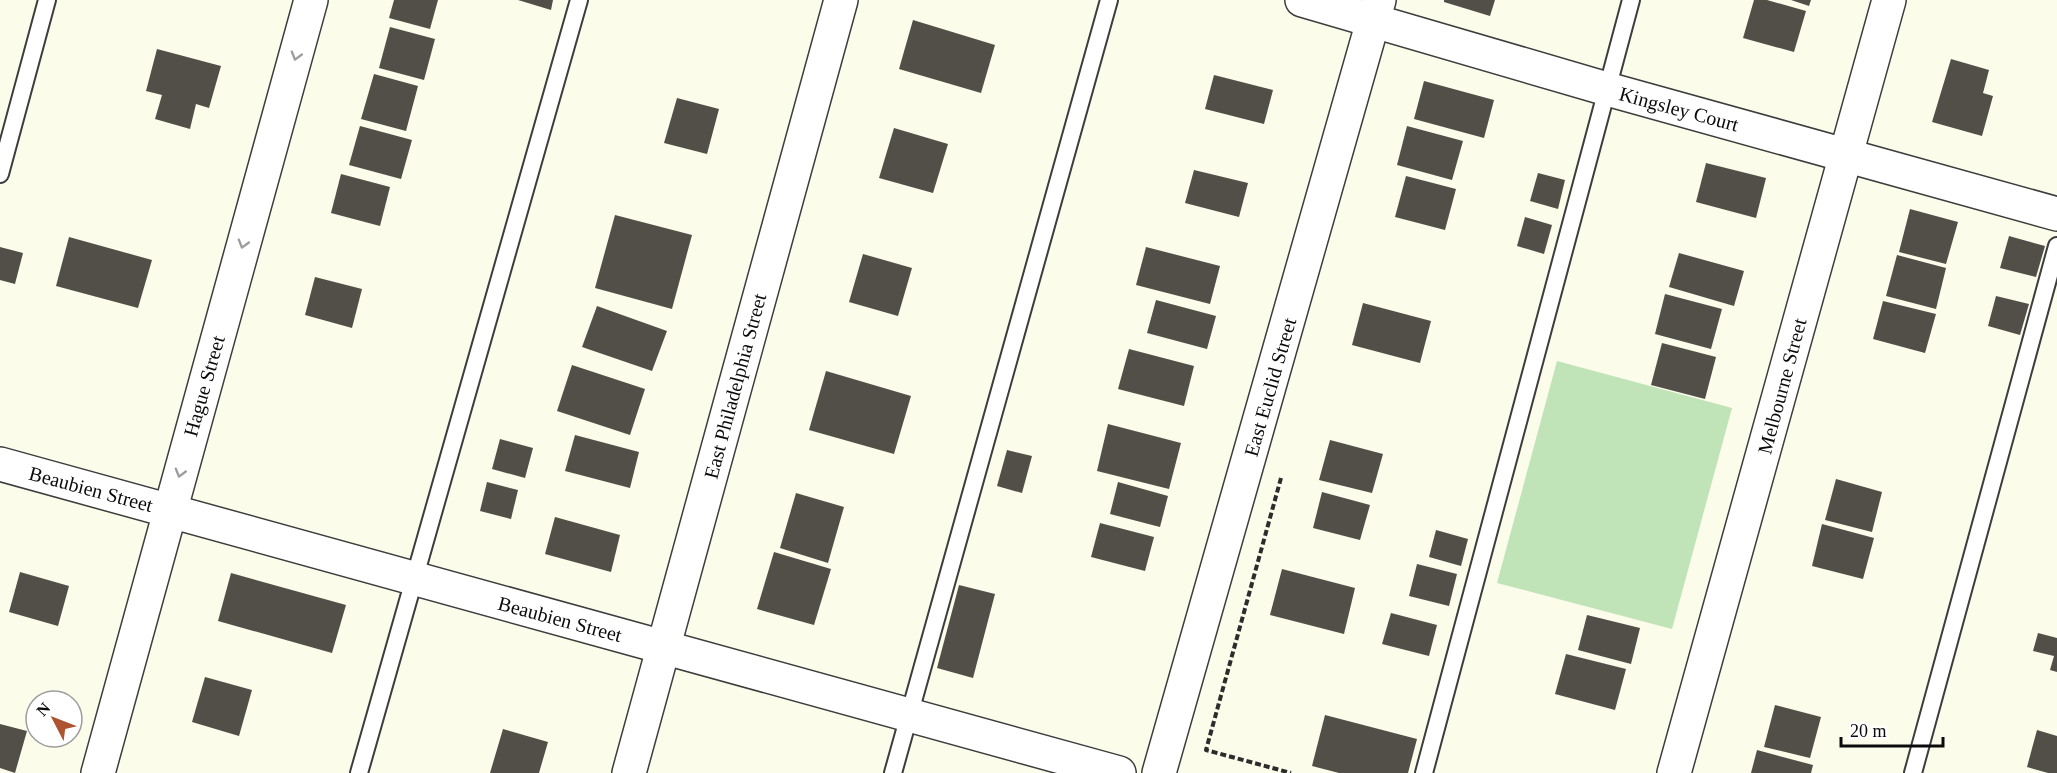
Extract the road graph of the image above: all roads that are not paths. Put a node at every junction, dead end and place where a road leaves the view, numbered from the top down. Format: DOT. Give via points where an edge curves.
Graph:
graph roads {
  1 [pos="47,0"];
  2 [pos="311,0"];
  3 [pos="579,0"];
  4 [pos="841,0"];
  5 [pos="1109,0"];
  6 [pos="1302,0"];
  7 [pos="1632,0"];
  8 [pos="1889,0"];
  9 [pos="1377,10"];
  10 [pos="1607,89"];
  11 [pos="1846,156"];
  12 [pos="0,174"];
  13 [pos="2057,214"];
  14 [pos="2057,246"];
  15 [pos="0,464"];
  16 [pos="169,511"];
  17 [pos="414,578"];
  18 [pos="664,648"];
  19 [pos="910,715"];
  20 [pos="98,773"];
  21 [pos="359,773"];
  22 [pos="629,773"];
  23 [pos="893,773"];
  24 [pos="1119,773"];
  25 [pos="1159,773"];
  26 [pos="1424,773"];
  27 [pos="1674,773"];
  28 [pos="1913,773"];
  1 -- 12 [label="lane"];
  2 -- 16 [label="street, Hague Street, one-way"];
  3 -- 17 [label="lane"];
  4 -- 18 [label="street, East Philadelphia Street"];
  5 -- 19 [label="lane"];
  6 -- 9 [label="street, Kingsley Court"];
  7 -- 10 [label="lane"];
  8 -- 11 [label="street, Melbourne Street"];
  9 -- 10 [label="street, Kingsley Court"];
  9 -- 25 [label="street, East Euclid Street"];
  10 -- 11 [label="street, Kingsley Court"];
  10 -- 26 [label="lane"];
  11 -- 13 [label="street, Kingsley Court"];
  11 -- 27 [label="street, Melbourne Street"];
  14 -- 28 [label="lane"];
  15 -- 16 [label="street, Beaubien Street"];
  16 -- 17 [label="street, Beaubien Street"];
  16 -- 20 [label="street, Hague Street"];
  17 -- 18 [label="street, Beaubien Street"];
  17 -- 21 [label="lane"];
  18 -- 19 [label="street, Beaubien Street"];
  18 -- 22 [label="street, East Philadelphia Street"];
  19 -- 23 [label="lane"];
  19 -- 24 [label="street, Beaubien Street"];
}
